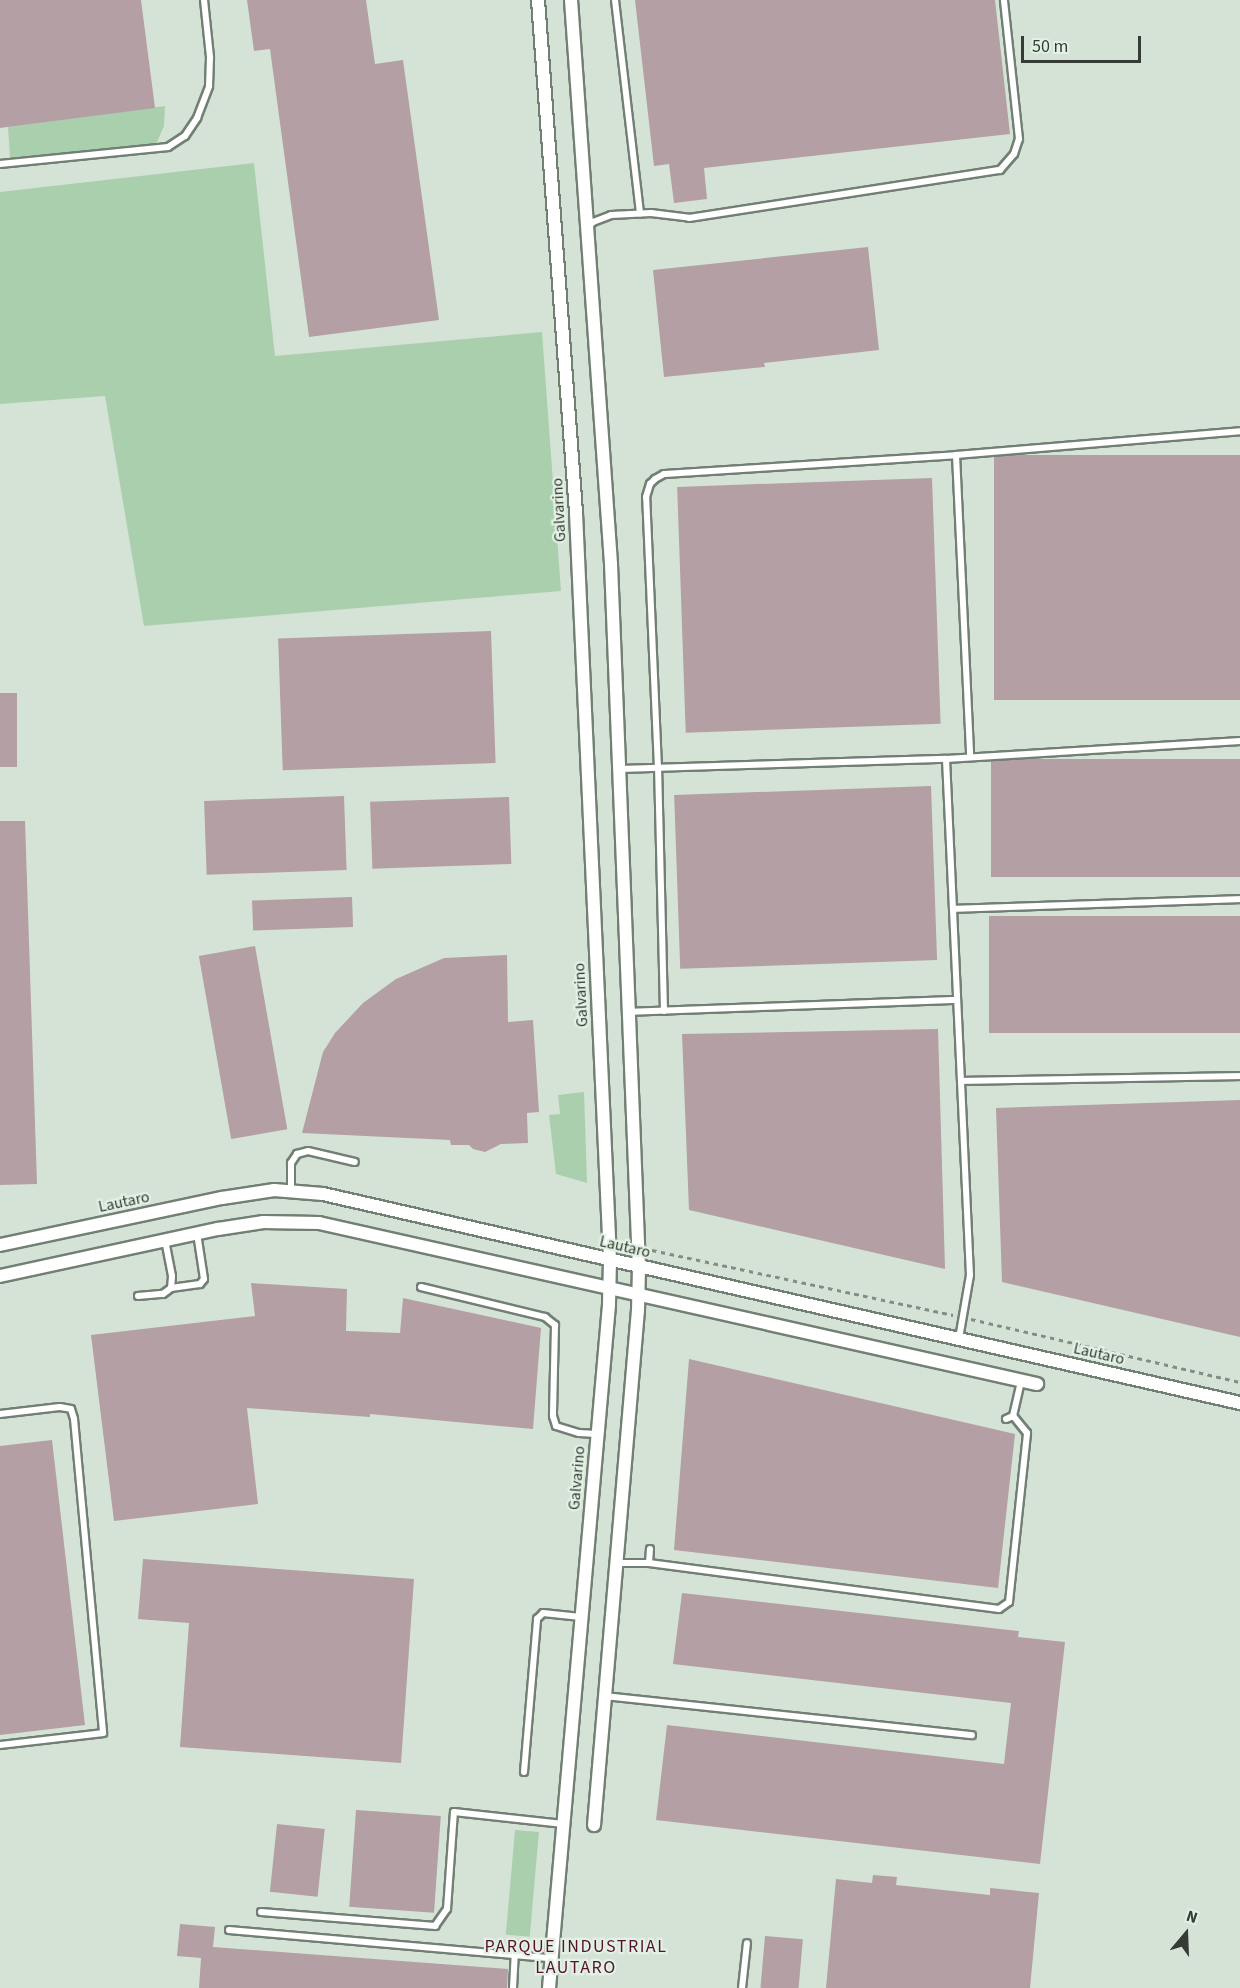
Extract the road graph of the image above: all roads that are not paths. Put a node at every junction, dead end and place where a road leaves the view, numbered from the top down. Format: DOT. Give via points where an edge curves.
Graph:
graph roads {
  1 [pos="204,0"];
  2 [pos="538,0"];
  3 [pos="571,0"];
  4 [pos="615,0"];
  5 [pos="1004,0"];
  6 [pos="0,164"];
  7 [pos="640,214"];
  8 [pos="587,228"];
  9 [pos="1240,431"];
  10 [pos="956,455"];
  11 [pos="1240,741"];
  12 [pos="970,757"];
  13 [pos="946,759"];
  14 [pos="658,768"];
  15 [pos="619,769"];
  16 [pos="1240,900"];
  17 [pos="953,909"];
  18 [pos="957,1000"];
  19 [pos="664,1011"];
  20 [pos="628,1012"];
  21 [pos="1240,1076"];
  22 [pos="961,1081"];
  23 [pos="355,1162"];
  24 [pos="291,1191"];
  25 [pos="197,1233"];
  26 [pos="165,1240"];
  27 [pos="0,1245"];
  28 [pos="610,1260"];
  29 [pos="639,1267"];
  30 [pos="0,1276"];
  31 [pos="421,1287"];
  32 [pos="171,1288"];
  33 [pos="610,1289"];
  34 [pos="638,1294"];
  35 [pos="138,1296"];
  36 [pos="958,1339"];
  37 [pos="1021,1381"];
  38 [pos="1037,1384"];
  39 [pos="1240,1404"];
  40 [pos="0,1414"];
  41 [pos="1013,1416"];
  42 [pos="1006,1419"];
  43 [pos="597,1434"];
  44 [pos="650,1549"];
  45 [pos="616,1563"];
  46 [pos="649,1563"];
  47 [pos="581,1617"];
  48 [pos="605,1696"];
  49 [pos="972,1735"];
  50 [pos="0,1745"];
  51 [pos="524,1772"];
  52 [pos="563,1824"];
  53 [pos="594,1825"];
  54 [pos="261,1912"];
  55 [pos="229,1930"];
  56 [pos="747,1943"];
  57 [pos="516,1955"];
  58 [pos="552,1958"];
  59 [pos="513,1988"];
  60 [pos="549,1988"];
  61 [pos="742,1988"];
  1 -- 6 [label="lane" via="209,86 197,118 185,136 168,147"];
  2 -- 28 [label="street, Galvarino" via="576,513"];
  3 -- 8 [label="street"];
  4 -- 7 [label="lane"];
  5 -- 7 [label="lane" via="1019,139 1014,154 1000,170 689,218"];
  7 -- 8 [label="lane" via="611,215"];
  8 -- 15 [label="street" via="611,564"];
  9 -- 10 [label="lane"];
  10 -- 12 [label="lane"];
  10 -- 14 [label="lane" via="664,474 650,484 646,497"];
  11 -- 12 [label="lane"];
  12 -- 13 [label="lane"];
  13 -- 14 [label="lane"];
  13 -- 17 [label="lane"];
  14 -- 15 [label="lane"];
  14 -- 19 [label="lane"];
  15 -- 20 [label="street"];
  16 -- 17 [label="lane"];
  17 -- 18 [label="lane"];
  18 -- 19 [label="lane"];
  18 -- 22 [label="lane"];
  19 -- 20 [label="lane"];
  20 -- 29 [label="street"];
  21 -- 22 [label="lane"];
  22 -- 36 [label="lane" via="970,1275"];
  23 -- 24 [label="lane" via="308,1152 297,1154 291,1163"];
  24 -- 27 [label="street, Lautaro" via="222,1198"];
  24 -- 28 [label="street, Lautaro" via="323,1194"];
  25 -- 26 [label="street"];
  25 -- 32 [label="lane" via="204,1278 200,1284"];
  25 -- 33 [label="street" via="263,1222 319,1223"];
  26 -- 30 [label="street"];
  26 -- 32 [label="lane"];
  28 -- 29 [label="street, Lautaro"];
  28 -- 33 [label="street, Galvarino"];
  29 -- 34 [label="street"];
  29 -- 36 [label="street, Lautaro"];
  31 -- 43 [label="lane" via="545,1317 555,1325 556,1426"];
  32 -- 35 [label="lane" via="163,1294"];
  33 -- 34 [label="street"];
  33 -- 43 [label="street, Galvarino"];
  34 -- 37 [label="street"];
  34 -- 45 [label="street"];
  36 -- 39 [label="street, Lautaro"];
  37 -- 38 [label="street"];
  37 -- 41 [label="lane"];
  40 -- 50 [label="lane" via="71,1409 103,1733"];
  41 -- 42 [label="lane"];
  41 -- 46 [label="lane" via="1027,1433 1009,1602 999,1609"];
  43 -- 47 [label="street, Galvarino"];
  44 -- 46 [label="lane"];
  45 -- 46 [label="lane"];
  45 -- 48 [label="street"];
  47 -- 51 [label="lane" via="543,1613 537,1619"];
  47 -- 52 [label="street, Galvarino"];
  48 -- 49 [label="lane"];
  48 -- 53 [label="street"];
  52 -- 54 [label="lane" via="454,1812 447,1909 435,1926"];
  52 -- 58 [label="street, Galvarino"];
  55 -- 57 [label="lane"];
  56 -- 61 [label="lane"];
  57 -- 58 [label="lane"];
  57 -- 59 [label="lane"];
  58 -- 60 [label="street, Galvarino"];
}
